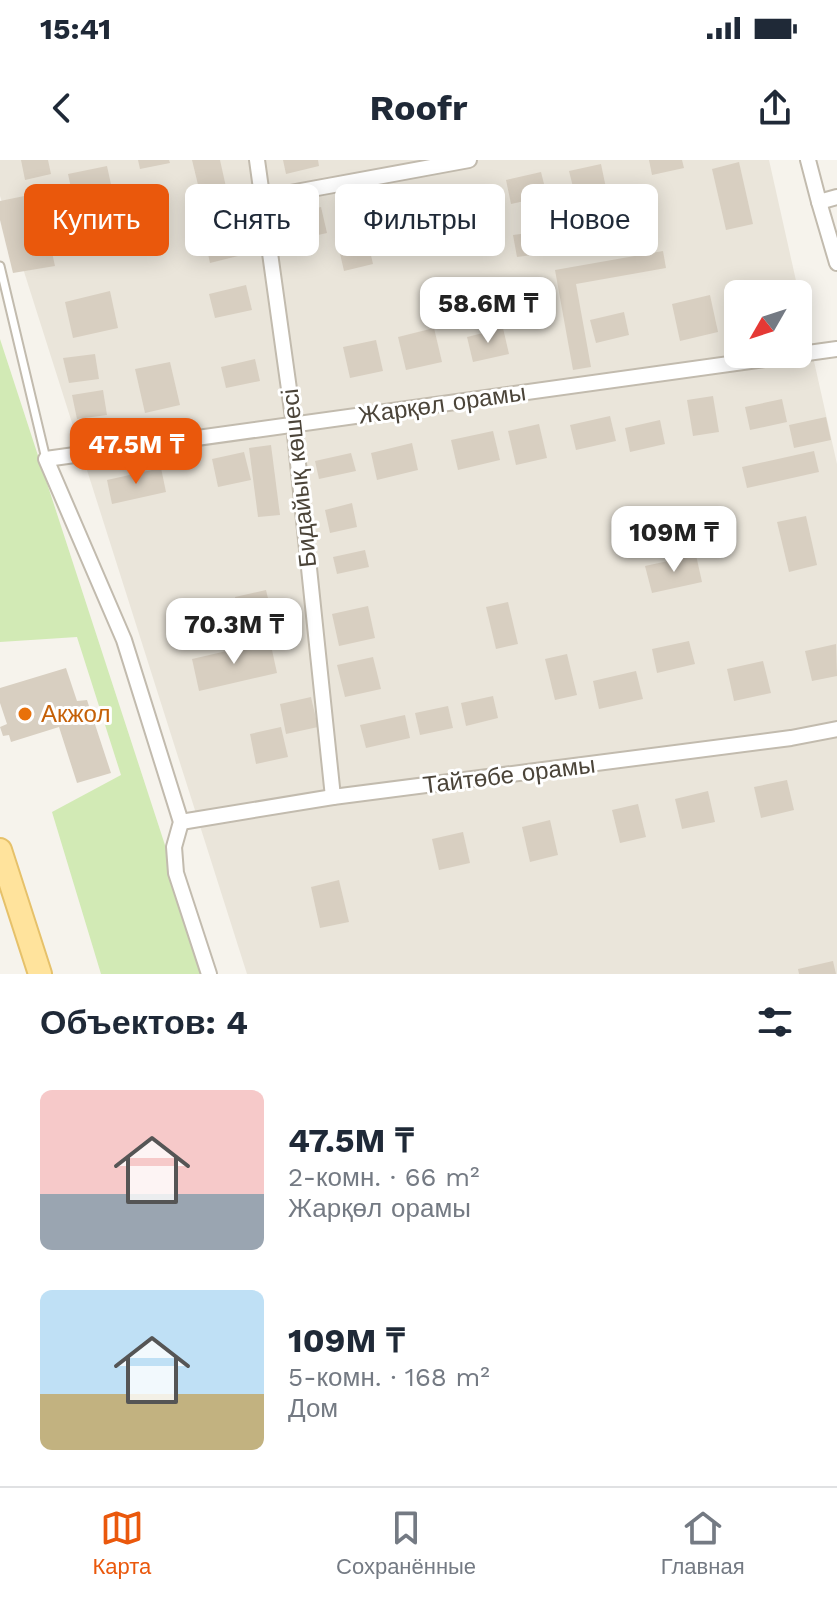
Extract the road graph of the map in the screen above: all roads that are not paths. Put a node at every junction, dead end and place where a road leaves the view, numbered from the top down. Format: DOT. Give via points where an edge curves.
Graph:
graph roads {
  1 [pos="257,160"];
  2 [pos="469,160"];
  3 [pos="808,160"];
  4 [pos="261,184"];
  5 [pos="319,188"];
  6 [pos="837,197"];
  7 [pos="819,202"];
  8 [pos="271,256"];
  9 [pos="837,263"];
  10 [pos="0,266"];
  11 [pos="837,349"];
  12 [pos="294,425"];
  13 [pos="46,459"];
  14 [pos="837,729"];
  15 [pos="333,797"];
  16 [pos="181,822"];
  17 [pos="0,850"];
  18 [pos="40,974"];
  19 [pos="209,974"];
  1 -- 4 [label="street, Бидайық көшесі"];
  2 -- 5 [label="street"];
  3 -- 7 [label="street"];
  6 -- 7 [label="street"];
  7 -- 9 [label="street"];
  8 -- 12 [label="street, Бидайық көшесі"];
  10 -- 13 [label="lane"];
  11 -- 12 [label="street, Жарқөл орамы"];
  12 -- 13 [label="street, Жарқөл орамы"];
  12 -- 15 [label="street, Бидайық көшесі"];
  13 -- 16 [label="street" via="124,640"];
  14 -- 15 [label="street, Тайтөбе орамы"];
  15 -- 16 [label="street, Тайтөбе орамы"];
  16 -- 19 [label="street" via="174,847 176,873"];
  17 -- 18 [label="main road"];
}
